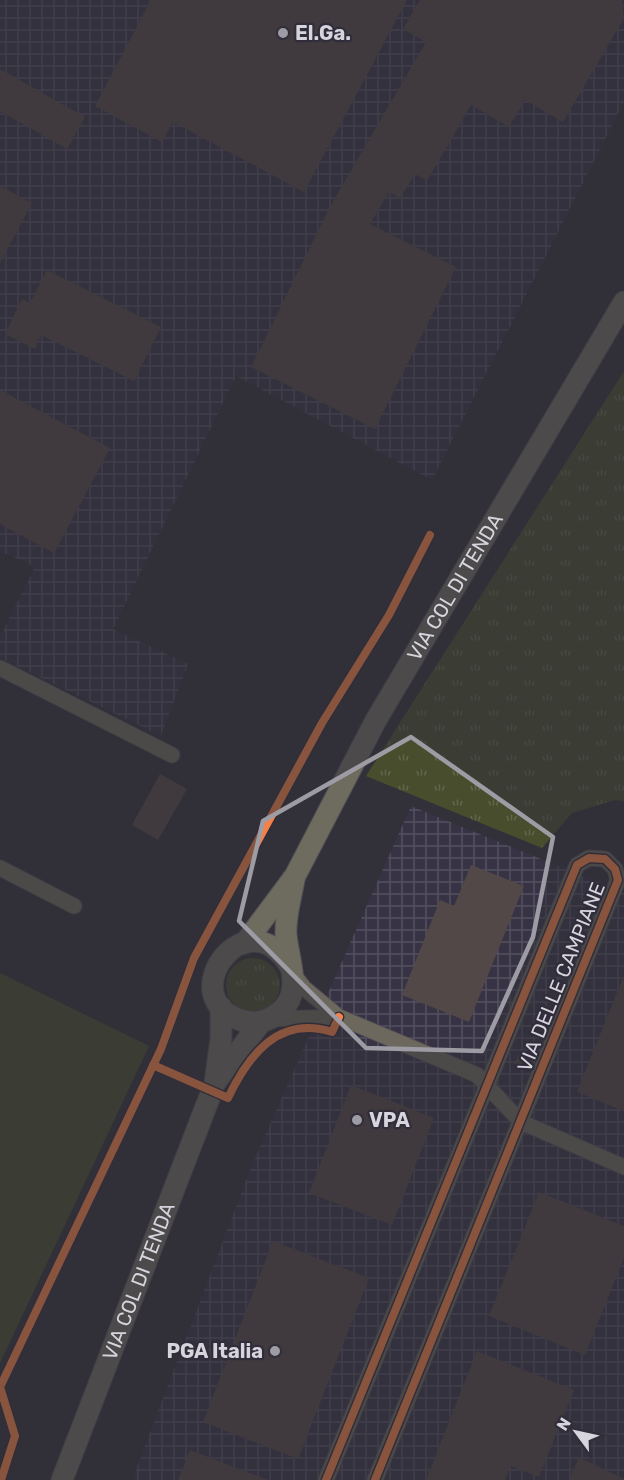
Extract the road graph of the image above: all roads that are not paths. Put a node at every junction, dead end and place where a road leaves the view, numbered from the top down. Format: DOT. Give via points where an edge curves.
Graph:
graph roads {
  1 [pos="624,302"];
  2 [pos="0,668"];
  3 [pos="172,755"];
  4 [pos="0,868"];
  5 [pos="295,876"];
  6 [pos="74,906"];
  7 [pos="245,943"];
  8 [pos="292,971"];
  9 [pos="221,1007"];
  10 [pos="339,1017"];
  11 [pos="266,1020"];
  12 [pos="214,1083"];
  13 [pos="488,1084"];
  14 [pos="520,1122"];
  15 [pos="624,1167"];
  16 [pos="62,1480"];
  17 [pos="326,1480"];
  18 [pos="375,1480"];
  1 -- 5 [label="main road, VIA COL DI TENDA" via="376,720"];
  2 -- 3 [label="street"];
  4 -- 6 [label="street"];
  5 -- 7 [label="main road, VIA COL DI TENDA"];
  5 -- 8 [label="main road, VIA COL DI TENDA" via="286,932"];
  7 -- 8 [label="main road" via="273,947 284,956"];
  7 -- 9 [label="main road, VIA COL DI TENDA" via="232,948 215,968 213,982"];
  8 -- 10 [label="street" via="304,988"];
  8 -- 11 [label="main road, VIA COL DI TENDA" via="290,1000 282,1011"];
  9 -- 11 [label="main road" via="246,1023"];
  9 -- 12 [label="main road, VIA COL DI TENDA" via="222,1038"];
  10 -- 11 [label="street"];
  10 -- 13 [label="street" via="477,1075"];
  11 -- 12 [label="main road, VIA COL DI TENDA"];
  12 -- 16 [label="main road, VIA COL DI TENDA"];
  13 -- 14 [label="street"];
  13 -- 14 [label="street, VIA DELLE CAMPIANE" via="577,865 589,858 605,860 615,869 618,880"];
  13 -- 17 [label="street, VIA DELLE CAMPIANE"];
  14 -- 15 [label="street"];
  14 -- 18 [label="street, VIA DELLE CAMPIANE"];
}
